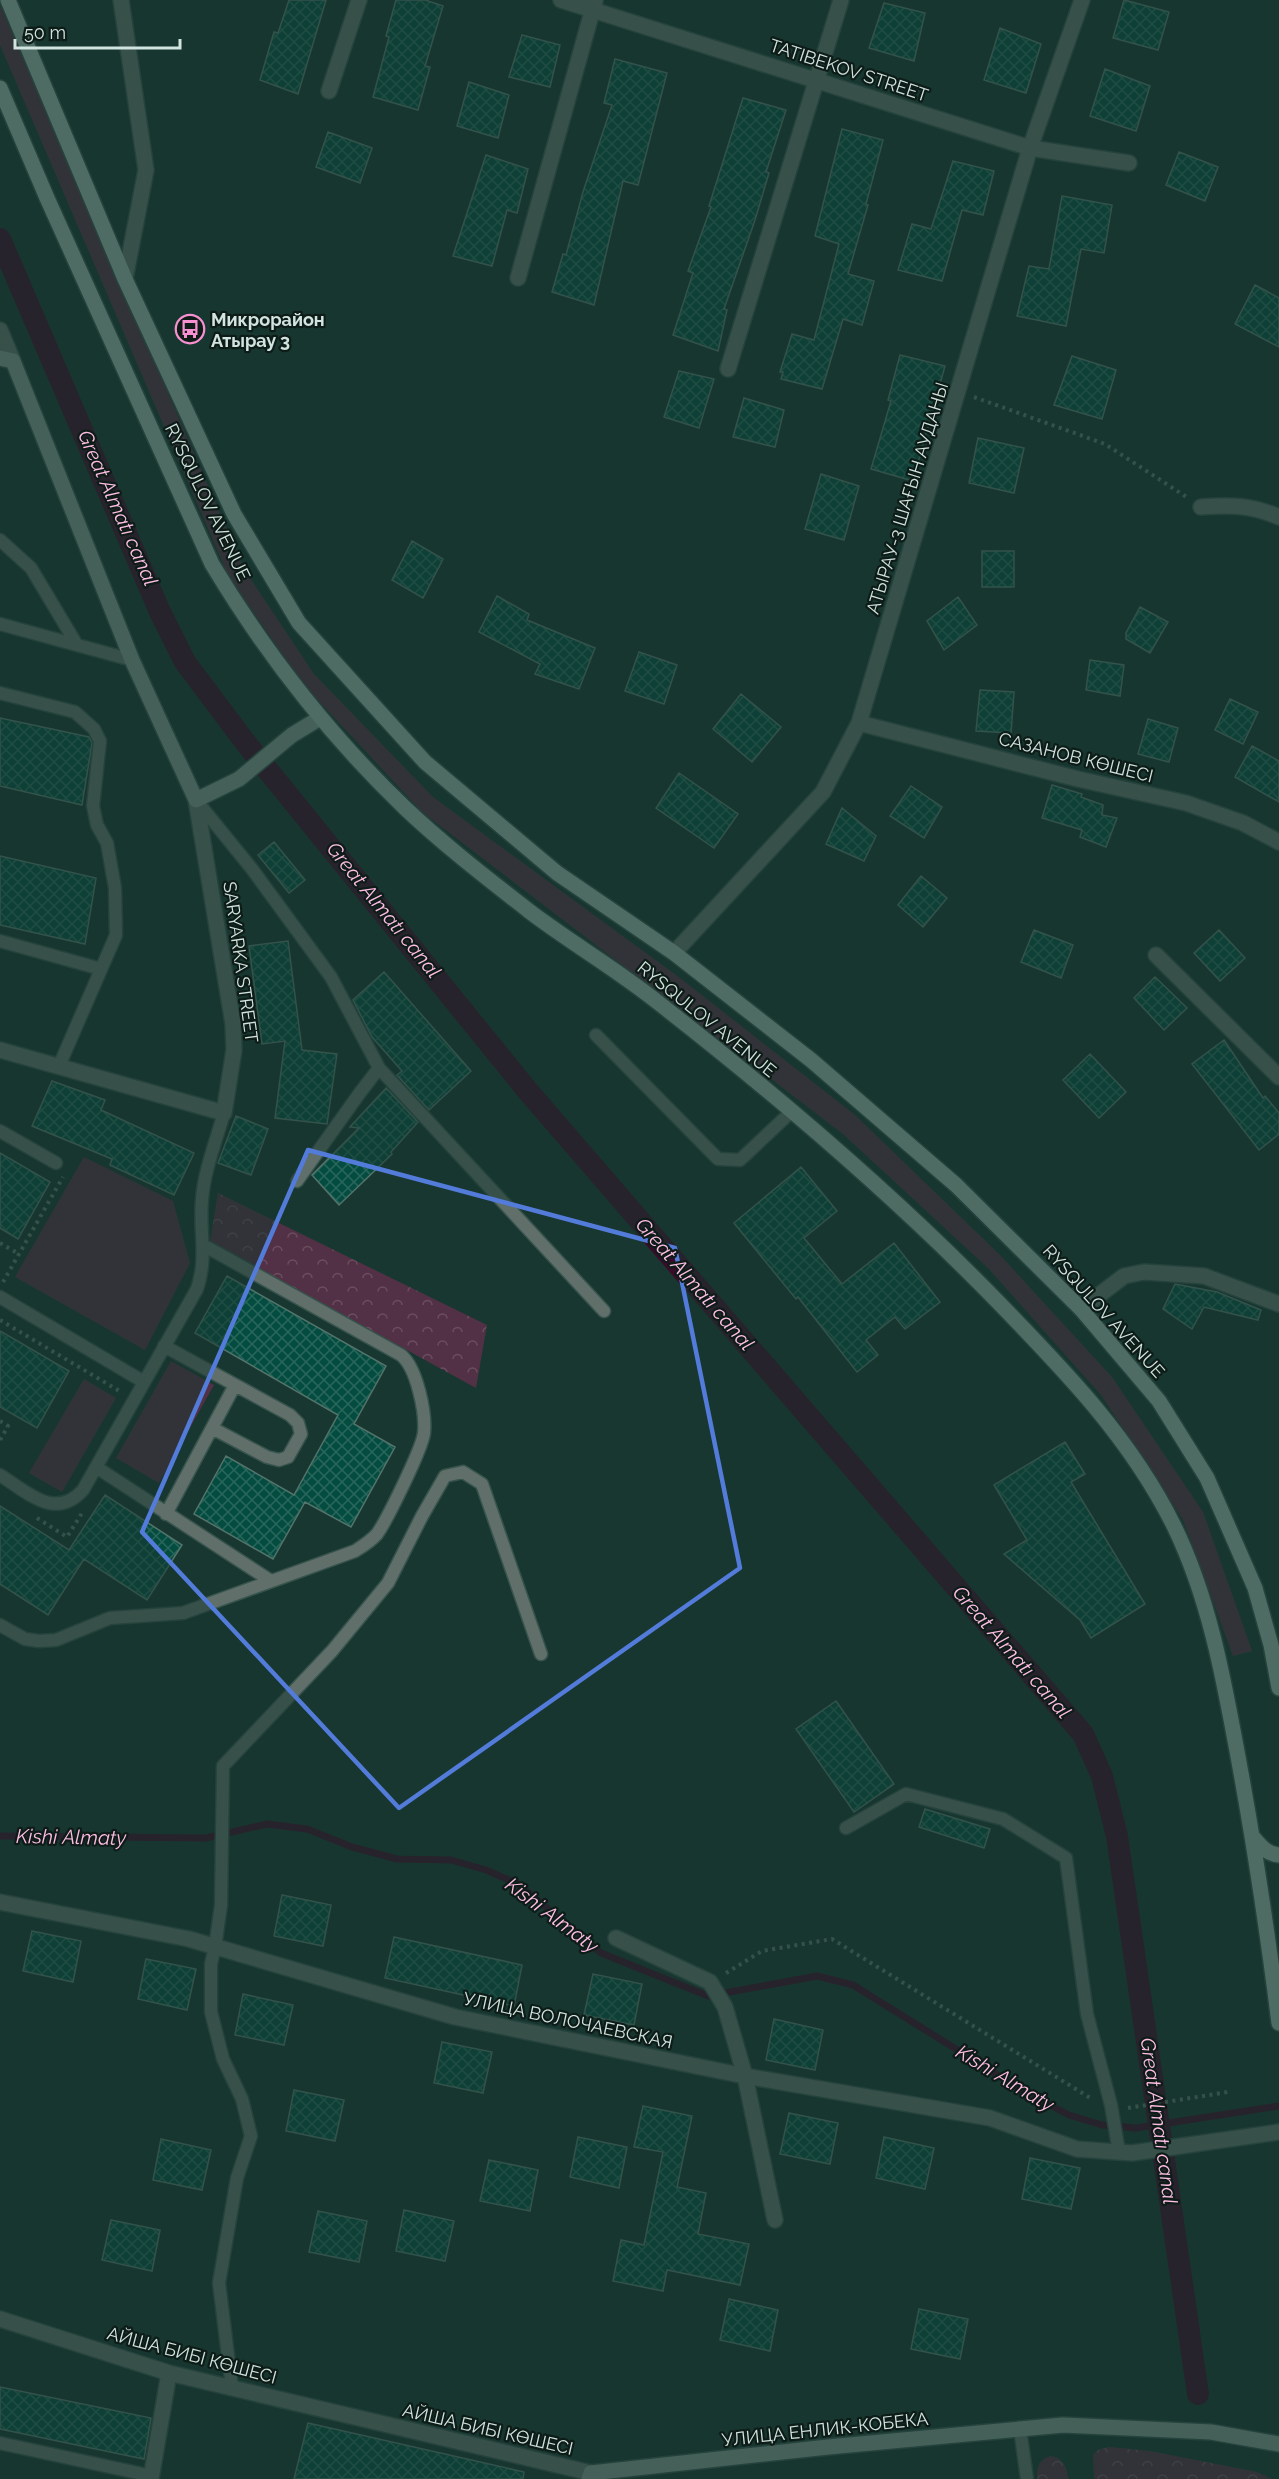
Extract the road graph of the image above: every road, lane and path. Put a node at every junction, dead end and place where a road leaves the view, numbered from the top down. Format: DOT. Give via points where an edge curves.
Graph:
graph roads {
  1 [pos="8,0"];
  2 [pos="121,0"];
  3 [pos="359,0"];
  4 [pos="561,0"];
  5 [pos="841,0"];
  6 [pos="1082,0"];
  7 [pos="594,5"];
  8 [pos="816,79"];
  9 [pos="0,88"];
  10 [pos="329,90"];
  11 [pos="1030,148"];
  12 [pos="1129,163"];
  13 [pos="518,278"];
  14 [pos="125,279"];
  15 [pos="0,330"];
  16 [pos="7,360"];
  17 [pos="728,369"];
  18 [pos="958,391"];
  19 [pos="1202,507"];
  20 [pos="1279,517"];
  21 [pos="0,540"];
  22 [pos="0,624"];
  23 [pos="77,645"];
  24 [pos="132,660"];
  25 [pos="0,693"];
  26 [pos="320,718"];
  27 [pos="859,723"];
  28 [pos="196,800"];
  29 [pos="1279,842"];
  30 [pos="0,941"];
  31 [pos="674,953"];
  32 [pos="1156,955"];
  33 [pos="101,969"];
  34 [pos="596,1035"];
  35 [pos="0,1050"];
  36 [pos="59,1066"];
  37 [pos="379,1068"];
  38 [pos="1279,1077"];
  39 [pos="791,1112"];
  40 [pos="224,1113"];
  41 [pos="0,1131"];
  42 [pos="56,1163"];
  43 [pos="297,1181"];
  44 [pos="0,1243"];
  45 [pos="203,1245"];
  46 [pos="19,1254"];
  47 [pos="0,1288"];
  48 [pos="0,1297"];
  49 [pos="1279,1304"];
  50 [pos="1081,1309"];
  51 [pos="604,1311"];
  52 [pos="0,1320"];
  53 [pos="164,1346"];
  54 [pos="144,1382"];
  55 [pos="235,1385"];
  56 [pos="118,1403"];
  57 [pos="0,1421"];
  58 [pos="212,1428"];
  59 [pos="0,1440"];
  60 [pos="96,1467"];
  61 [pos="0,1476"];
  62 [pos="84,1510"];
  63 [pos="29,1512"];
  64 [pos="166,1514"];
  65 [pos="271,1581"];
  66 [pos="0,1624"];
  67 [pos="541,1654"];
  68 [pos="1279,1688"];
  69 [pos="846,1828"];
  70 [pos="1252,1836"];
  71 [pos="1279,1855"];
  72 [pos="0,1902"];
  73 [pos="616,1938"];
  74 [pos="216,1947"];
  75 [pos="710,1982"];
  76 [pos="1279,2024"];
  77 [pos="746,2076"];
  78 [pos="1228,2092"];
  79 [pos="1112,2111"];
  80 [pos="1279,2132"];
  81 [pos="1122,2149"];
  82 [pos="775,2220"];
  83 [pos="0,2319"];
  84 [pos="169,2373"];
  85 [pos="232,2388"];
  86 [pos="1020,2429"];
  87 [pos="0,2444"];
  88 [pos="1279,2444"];
  89 [pos="590,2476"];
  90 [pos="151,2477"];
  91 [pos="1027,2479"];
  1 -- 14 [label="main road, RYSQULOV AVENUE"];
  2 -- 14 [label="street" via="146,170"];
  3 -- 10 [label="street"];
  4 -- 7 [label="street, TATIBEKOV STREET"];
  5 -- 8 [label="street"];
  6 -- 11 [label="street, АТЫРАУ-3 ШАҒЫН АУДАНЫ"];
  7 -- 8 [label="street, TATIBEKOV STREET"];
  7 -- 13 [label="street"];
  8 -- 11 [label="street, TATIBEKOV STREET"];
  8 -- 17 [label="street"];
  9 -- 26 [label="main road, RYSQULOV AVENUE" via="212,564 280,668"];
  11 -- 12 [label="street, TATIBEKOV STREET"];
  11 -- 18 [label="street, АТЫРАУ-3 ШАҒЫН АУДАНЫ"];
  14 -- 31 [label="main road, RYSQULOV AVENUE" via="234,514 298,623 425,762 557,873"];
  15 -- 16 [label="street"];
  16 -- 24 [label="street"];
  18 -- 19 [label="path" via="1105,444"];
  18 -- 27 [label="street, АТЫРАУ-3 ШАҒЫН АУДАНЫ"];
  19 -- 20 [label="street" via="1235,505 1258,508"];
  21 -- 23 [label="lane" via="31,568"];
  22 -- 23 [label="lane"];
  23 -- 24 [label="lane"];
  24 -- 28 [label="street"];
  25 -- 33 [label="lane" via="75,711 94,729 100,741 93,806 107,843 116,912 116,935"];
  26 -- 28 [label="street" via="292,735 239,779"];
  26 -- 39 [label="main road, RYSQULOV AVENUE" via="406,809 470,863 532,913 657,1001"];
  27 -- 29 [label="street, САЗАНОВ КӨШЕСІ" via="1186,803 1244,823"];
  27 -- 31 [label="street, АТЫРАУ-3 ШАҒЫН АУДАНЫ" via="823,792"];
  28 -- 37 [label="lane" via="331,977"];
  28 -- 40 [label="street, SARYARKA STREET" via="233,1024 234,1050"];
  30 -- 33 [label="lane"];
  31 -- 50 [label="main road, RYSQULOV AVENUE" via="811,1060 956,1185"];
  32 -- 38 [label="street"];
  33 -- 36 [label="lane"];
  34 -- 39 [label="lane" via="718,1159 740,1160"];
  35 -- 36 [label="street"];
  36 -- 40 [label="street"];
  37 -- 43 [label="lane"];
  37 -- 51 [label="lane"];
  39 -- 70 [label="main road, RYSQULOV AVENUE" via="889,1195 1065,1371 1151,1483 1176,1530 1217,1648"];
  40 -- 45 [label="lane" via="204,1184"];
  41 -- 42 [label="lane"];
  42 -- 46 [label="path" via="63,1178"];
  44 -- 46 [label="path"];
  45 -- 53 [label="lane" via="197,1289"];
  45 -- 65 [label="lane" via="401,1355 415,1377 424,1434 377,1533 355,1551"];
  46 -- 47 [label="path"];
  48 -- 54 [label="lane"];
  49 -- 50 [label="street" via="1204,1276 1144,1272 1124,1276"];
  50 -- 68 [label="main road, RYSQULOV AVENUE" via="1159,1401 1207,1479 1255,1588"];
  52 -- 56 [label="path" via="123,1393"];
  53 -- 54 [label="lane"];
  53 -- 55 [label="lane"];
  54 -- 60 [label="lane"];
  55 -- 58 [label="lane"];
  55 -- 58 [label="lane" via="295,1419 301,1434 293,1452 274,1460"];
  57 -- 59 [label="path" via="8,1426"];
  58 -- 64 [label="lane"];
  60 -- 61 [label="lane" via="77,1496 61,1504 39,1500"];
  60 -- 64 [label="lane"];
  62 -- 63 [label="path" via="67,1537"];
  64 -- 65 [label="lane"];
  65 -- 66 [label="lane" via="183,1613 110,1618 56,1640 25,1639"];
  67 -- 74 [label="lane" via="482,1484 463,1472 445,1476 388,1583 332,1651 223,1766 221,1905"];
  69 -- 79 [label="lane" via="906,1794 1003,1819 1066,1858 1088,2014"];
  70 -- 71 [label="main road" via="1262,1848"];
  70 -- 76 [label="main road, RYSQULOV AVENUE"];
  72 -- 74 [label="street, УЛИЦА ВОЛОЧАЕВСКАЯ"];
  73 -- 75 [label="street"];
  74 -- 77 [label="street, УЛИЦА ВОЛОЧАЕВСКАЯ" via="455,2017"];
  74 -- 85 [label="lane" via="211,1964 211,2012 223,2059 242,2099 251,2136 237,2178 219,2283"];
  75 -- 77 [label="street" via="725,2007"];
  75 -- 79 [label="path" via="762,1951 832,1939"];
  77 -- 81 [label="street, УЛИЦА ВОЛОЧАЕВСКАЯ" via="990,2118 1077,2149"];
  77 -- 82 [label="street"];
  78 -- 79 [label="path"];
  79 -- 81 [label="lane"];
  80 -- 81 [label="street, УЛИЦА ВОЛОЧАЕВСКАЯ"];
  83 -- 84 [label="street, АЙША БИБІ КӨШЕСІ"];
  84 -- 85 [label="street, АЙША БИБІ КӨШЕСІ"];
  84 -- 90 [label="street"];
  85 -- 89 [label="street, АЙША БИБІ КӨШЕСІ"];
  86 -- 88 [label="street, УЛИЦА ЕНЛИК-КОБЕКА" via="1063,2425 1211,2432"];
  86 -- 89 [label="street, УЛИЦА ЕНЛИК-КОБЕКА"];
  86 -- 91 [label="lane"];
  87 -- 90 [label="lane"];
}
